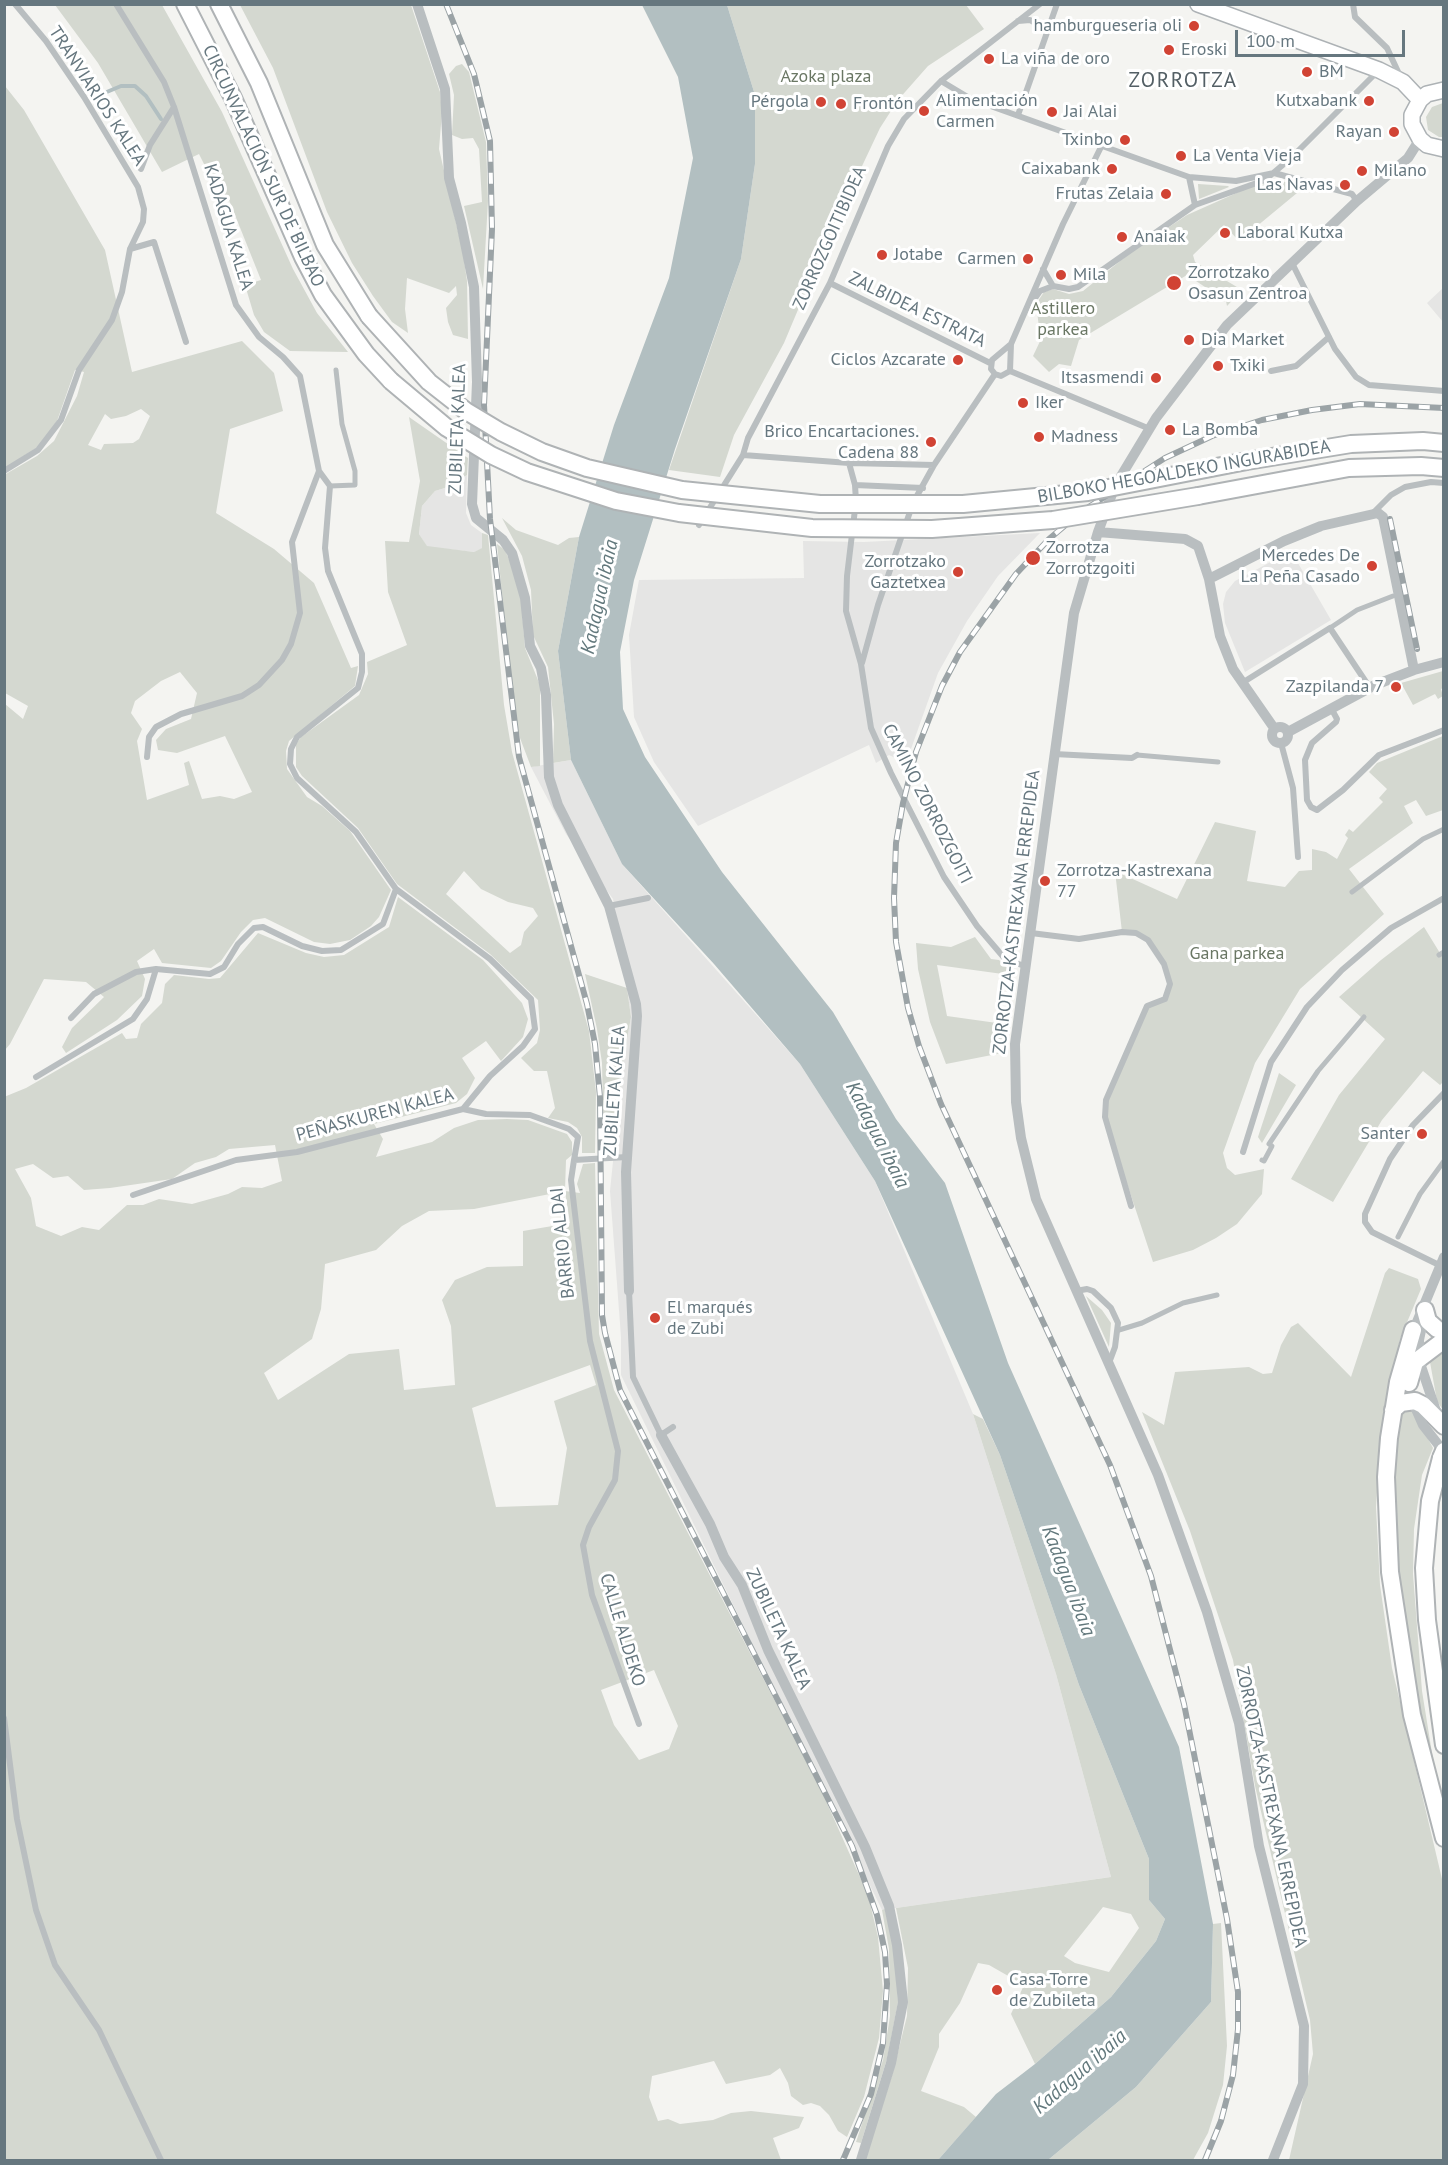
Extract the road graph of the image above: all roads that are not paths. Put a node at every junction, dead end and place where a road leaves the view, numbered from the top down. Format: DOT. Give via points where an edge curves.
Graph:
graph roads {
  1 [pos="15,4"];
  2 [pos="116,4"];
  3 [pos="185,4"];
  4 [pos="219,4"];
  5 [pos="417,4"];
  6 [pos="1040,4"];
  7 [pos="1057,4"];
  8 [pos="1198,4"];
  9 [pos="1353,4"];
  10 [pos="1018,21"];
  11 [pos="1046,35"];
  12 [pos="1379,70"];
  13 [pos="941,81"];
  14 [pos="1403,82"];
  15 [pos="1443,90"];
  16 [pos="1420,100"];
  17 [pos="174,107"];
  18 [pos="1018,115"];
  19 [pos="1420,140"];
  20 [pos="1101,147"];
  21 [pos="1443,149"];
  22 [pos="141,169"];
  23 [pos="1274,174"];
  24 [pos="1189,177"];
  25 [pos="1357,201"];
  26 [pos="1195,205"];
  27 [pos="130,249"];
  28 [pos="1292,262"];
  29 [pos="1043,268"];
  30 [pos="830,283"];
  31 [pos="1053,286"];
  32 [pos="1026,311"];
  33 [pos="369,316"];
  34 [pos="1329,337"];
  35 [pos="186,342"];
  36 [pos="1011,344"];
  37 [pos="990,363"];
  38 [pos="336,370"];
  39 [pos="1010,371"];
  40 [pos="1271,371"];
  41 [pos="995,374"];
  42 [pos="391,381"];
  43 [pos="1443,391"];
  44 [pos="1150,429"];
  45 [pos="1443,443"];
  46 [pos="743,455"];
  47 [pos="849,463"];
  48 [pos="934,465"];
  49 [pos="1443,468"];
  50 [pos="4,471"];
  51 [pos="319,471"];
  52 [pos="1443,483"];
  53 [pos="855,485"];
  54 [pos="330,486"];
  55 [pos="923,488"];
  56 [pos="1373,513"];
  57 [pos="699,525"];
  58 [pos="1098,532"];
  59 [pos="1209,579"];
  60 [pos="1393,596"];
  61 [pos="1330,628"];
  62 [pos="1443,662"];
  63 [pos="861,664"];
  64 [pos="1414,670"];
  65 [pos="1242,683"];
  66 [pos="1370,688"];
  67 [pos="1331,708"];
  68 [pos="1275,728"];
  69 [pos="1443,730"];
  70 [pos="1288,732"];
  71 [pos="1281,743"];
  72 [pos="1054,754"];
  73 [pos="1137,755"];
  74 [pos="147,757"];
  75 [pos="1218,762"];
  76 [pos="1443,829"];
  77 [pos="1298,857"];
  78 [pos="396,889"];
  79 [pos="1352,892"];
  80 [pos="648,898"];
  81 [pos="1443,898"];
  82 [pos="609,906"];
  83 [pos="1031,933"];
  84 [pos="1025,966"];
  85 [pos="156,969"];
  86 [pos="1364,1017"];
  87 [pos="71,1018"];
  88 [pos="36,1077"];
  89 [pos="1443,1093"];
  90 [pos="463,1109"];
  91 [pos="1243,1152"];
  92 [pos="627,1157"];
  93 [pos="574,1160"];
  94 [pos="1262,1160"];
  95 [pos="1443,1161"];
  96 [pos="133,1194"];
  97 [pos="1131,1206"];
  98 [pos="1398,1237"];
  99 [pos="1441,1261"];
  100 [pos="629,1291"];
  101 [pos="1075,1292"];
  102 [pos="1217,1295"];
  103 [pos="1425,1305"];
  104 [pos="1119,1330"];
  105 [pos="1413,1330"];
  106 [pos="1443,1332"];
  107 [pos="1443,1340"];
  108 [pos="1419,1357"];
  109 [pos="1108,1366"];
  110 [pos="599,1374"];
  111 [pos="1409,1383"];
  112 [pos="1412,1401"];
  113 [pos="1393,1410"];
  114 [pos="1443,1425"];
  115 [pos="673,1427"];
  116 [pos="661,1435"];
  117 [pos="1443,1454"];
  118 [pos="4,1718"];
  119 [pos="639,1724"];
  120 [pos="1443,1745"];
  121 [pos="1443,1839"];
  122 [pos="160,2160"];
  123 [pos="861,2160"];
  124 [pos="1273,2160"];
  1 -- 27 [label="street, TRANVIARIOS KALEA" via="84,97 138,187 143,222"];
  2 -- 17 [label="street, KADAGUA KALEA" via="164,82"];
  3 -- 42 [label="highway, CIRCUNVALACIÓN SUR DE BILBAO" via="233,98 323,295"];
  4 -- 33 [label="highway, CIRCUNVALACIÓN SUR DE BILBAO" via="249,61 325,245"];
  5 -- 82 [label="street, ZUBILETA KALEA" via="445,89 449,178 474,287 477,382 472,504 476,518 503,540 512,553 525,598 530,646 541,668 546,695 549,777 558,805"];
  6 -- 10 [label="street, ZORROZGOITIBIDEA"];
  7 -- 11 [label="street"];
  8 -- 12 [label="main road"];
  9 -- 14 [label="street" via="1355,17 1387,48"];
  10 -- 11 [label="street" via="1030,20 1045,29"];
  10 -- 13 [label="street, ZORROZGOITIBIDEA"];
  11 -- 18 [label="street"];
  12 -- 14 [label="main road"];
  12 -- 23 [label="street"];
  13 -- 18 [label="street" via="971,99"];
  13 -- 30 [label="street, ZORROZGOITIBIDEA" via="904,119 888,146"];
  14 -- 16 [label="main road"];
  15 -- 16 [label="main road"];
  16 -- 19 [label="main road" via="1412,115"];
  17 -- 22 [label="street" via="150,145"];
  17 -- 51 [label="street, KADAGUA KALEA" via="236,305 259,337 300,376"];
  18 -- 20 [label="street"];
  19 -- 21 [label="main road"];
  19 -- 25 [label="street, ZORROTZA-KASTREXANA ERREPIDEA" via="1408,158"];
  20 -- 24 [label="street"];
  20 -- 29 [label="street"];
  23 -- 24 [label="street" via="1236,181"];
  23 -- 25 [label="street" via="1352,194"];
  23 -- 26 [label="street"];
  24 -- 26 [label="street"];
  25 -- 28 [label="street, ZORROTZA-KASTREXANA ERREPIDEA"];
  26 -- 31 [label="street" via="1078,287"];
  27 -- 35 [label="street" via="154,242"];
  27 -- 50 [label="street" via="112,320 79,370 61,420 38,450"];
  28 -- 34 [label="street"];
  28 -- 44 [label="street, ZORROTZA-KASTREXANA ERREPIDEA" via="1227,325 1184,378"];
  29 -- 31 [label="street"];
  29 -- 32 [label="street"];
  30 -- 37 [label="street, ZALBIDEA ESTRATA"];
  30 -- 46 [label="street, ZORROZGOITIBIDEA"];
  31 -- 32 [label="street" via="1040,291"];
  32 -- 36 [label="street"];
  33 -- 45 [label="highway, BILBOKO HEGOALDEKO INGURABIDEA, bridge" via="429,382 501,432 587,468 682,490 820,504 963,504 1089,492 1351,444"];
  34 -- 40 [label="street" via="1296,366"];
  34 -- 43 [label="street" via="1349,369 1369,385"];
  36 -- 37 [label="street"];
  36 -- 39 [label="street"];
  37 -- 41 [label="street"];
  38 -- 54 [label="street" via="355,485"];
  39 -- 41 [label="street" via="1001,376"];
  39 -- 44 [label="street"];
  41 -- 48 [label="street"];
  42 -- 49 [label="highway, BILBOKO HEGOALDEKO INGURABIDEA, bridge" via="447,428 527,472 616,501 679,513 812,528 932,529 1053,520 1349,468"];
  44 -- 58 [label="street, ZORROTZA-KASTREXANA ERREPIDEA" via="1115,486"];
  46 -- 47 [label="street"];
  46 -- 57 [label="street, ZORROZGOITIBIDEA"];
  47 -- 48 [label="street"];
  47 -- 53 [label="street, CAMINO ZORROZGOITI"];
  48 -- 55 [label="street"];
  51 -- 54 [label="street"];
  51 -- 74 [label="street" via="292,542 300,613 282,660 259,685 242,696 180,714 156,727 149,737"];
  52 -- 56 [label="street" via="1418,483 1391,495"];
  53 -- 55 [label="street"];
  53 -- 63 [label="street, CAMINO ZORROZGOITI" via="846,611"];
  54 -- 78 [label="street, PEÑASKUREN KALEA" via="325,548 328,571 362,654 362,672 358,688 297,736 290,764 297,777 356,832"];
  55 -- 63 [label="street" via="914,503 878,605"];
  56 -- 59 [label="street" via="1321,526"];
  56 -- 64 [label="street" via="1383,517"];
  58 -- 59 [label="street" via="1192,541 1202,554"];
  58 -- 72 [label="street, ZORROTZA-KASTREXANA ERREPIDEA" via="1074,613"];
  59 -- 65 [label="street" via="1220,636"];
  60 -- 61 [label="street" via="1357,610"];
  61 -- 65 [label="street"];
  61 -- 66 [label="street"];
  62 -- 64 [label="street"];
  63 -- 84 [label="street, CAMINO ZORROZGOITI" via="871,728 944,878 1006,960"];
  64 -- 66 [label="street"];
  65 -- 68 [label="street"];
  66 -- 67 [label="street"];
  67 -- 69 [label="street" via="1336,722 1312,743 1305,760 1307,800 1317,810 1379,755"];
  67 -- 70 [label="street"];
  68 -- 70 [label="street" via="1283,727"];
  68 -- 71 [label="street" via="1273,740"];
  70 -- 71 [label="street" via="1288,738"];
  71 -- 77 [label="street" via="1293,788"];
  72 -- 73 [label="street" via="1132,758"];
  72 -- 83 [label="street, ZORROTZA-KASTREXANA ERREPIDEA"];
  73 -- 75 [label="street"];
  76 -- 79 [label="street" via="1423,839"];
  78 -- 85 [label="street" via="383,924 340,950 302,946 263,927 254,928 224,967 210,974"];
  78 -- 90 [label="street, PEÑASKUREN KALEA" via="490,959 531,999 535,1029 523,1047 490,1076"];
  80 -- 82 [label="street"];
  81 -- 91 [label="street" via="1391,928 1312,1000 1271,1062"];
  82 -- 92 [label="street, ZUBILETA KALEA" via="637,1016"];
  83 -- 84 [label="street, ZORROTZA-KASTREXANA ERREPIDEA"];
  83 -- 97 [label="street" via="1079,939 1136,933 1148,940 1164,964 1170,984 1165,999 1147,1006 1106,1100 1105,1117"];
  84 -- 101 [label="street, ZORROTZA-KASTREXANA ERREPIDEA" via="1015,1044 1021,1138 1027,1172 1042,1216"];
  85 -- 87 [label="street" via="136,972 94,994"];
  85 -- 88 [label="street" via="147,999 133,1019"];
  86 -- 94 [label="street" via="1318,1071"];
  89 -- 99 [label="street" via="1413,1125 1390,1158 1365,1214 1372,1232"];
  90 -- 93 [label="street" via="530,1115 569,1129 578,1137"];
  90 -- 96 [label="street, PEÑASKUREN KALEA" via="297,1152 236,1160"];
  92 -- 93 [label="street, BARRIO ALDAI"];
  92 -- 100 [label="street, ZUBILETA KALEA"];
  93 -- 110 [label="street, BARRIO ALDAI" via="573,1198 590,1341"];
  95 -- 98 [label="street"];
  99 -- 103 [label="street"];
  100 -- 116 [label="street, ZUBILETA KALEA" via="633,1377"];
  101 -- 104 [label="street" via="1093,1291 1111,1308"];
  101 -- 109 [label="street, ZORROTZA-KASTREXANA ERREPIDEA"];
  102 -- 104 [label="street" via="1183,1303"];
  103 -- 105 [label="street"];
  103 -- 106 [label="highway" via="1428,1321"];
  103 -- 108 [label="street"];
  104 -- 109 [label="street"];
  105 -- 111 [label="street"];
  105 -- 113 [label="highway"];
  107 -- 108 [label="highway"];
  108 -- 111 [label="highway"];
  108 -- 114 [label="street"];
  109 -- 124 [label="street, ZORROTZA-KASTREXANA ERREPIDEA" via="1158,1475 1229,1682 1259,1846 1304,2026 1303,2084"];
  110 -- 119 [label="street, CALLE ALDEKO" via="618,1451 615,1480 583,1545 592,1595"];
  111 -- 112 [label="street"];
  112 -- 113 [label="highway" via="1401,1402"];
  112 -- 114 [label="highway" via="1423,1405"];
  112 -- 117 [label="street"];
  113 -- 121 [label="highway" via="1386,1477 1393,1604 1412,1715"];
  115 -- 116 [label="street"];
  116 -- 123 [label="street, ZUBILETA KALEA" via="710,1524 723,1557 742,1585 768,1650 866,1846 889,1906 903,2002 891,2063"];
  117 -- 120 [label="highway" via="1430,1501 1424,1568"];
  118 -- 122 [label="street" via="17,1819 36,1910 55,1965 99,2030"];
}
